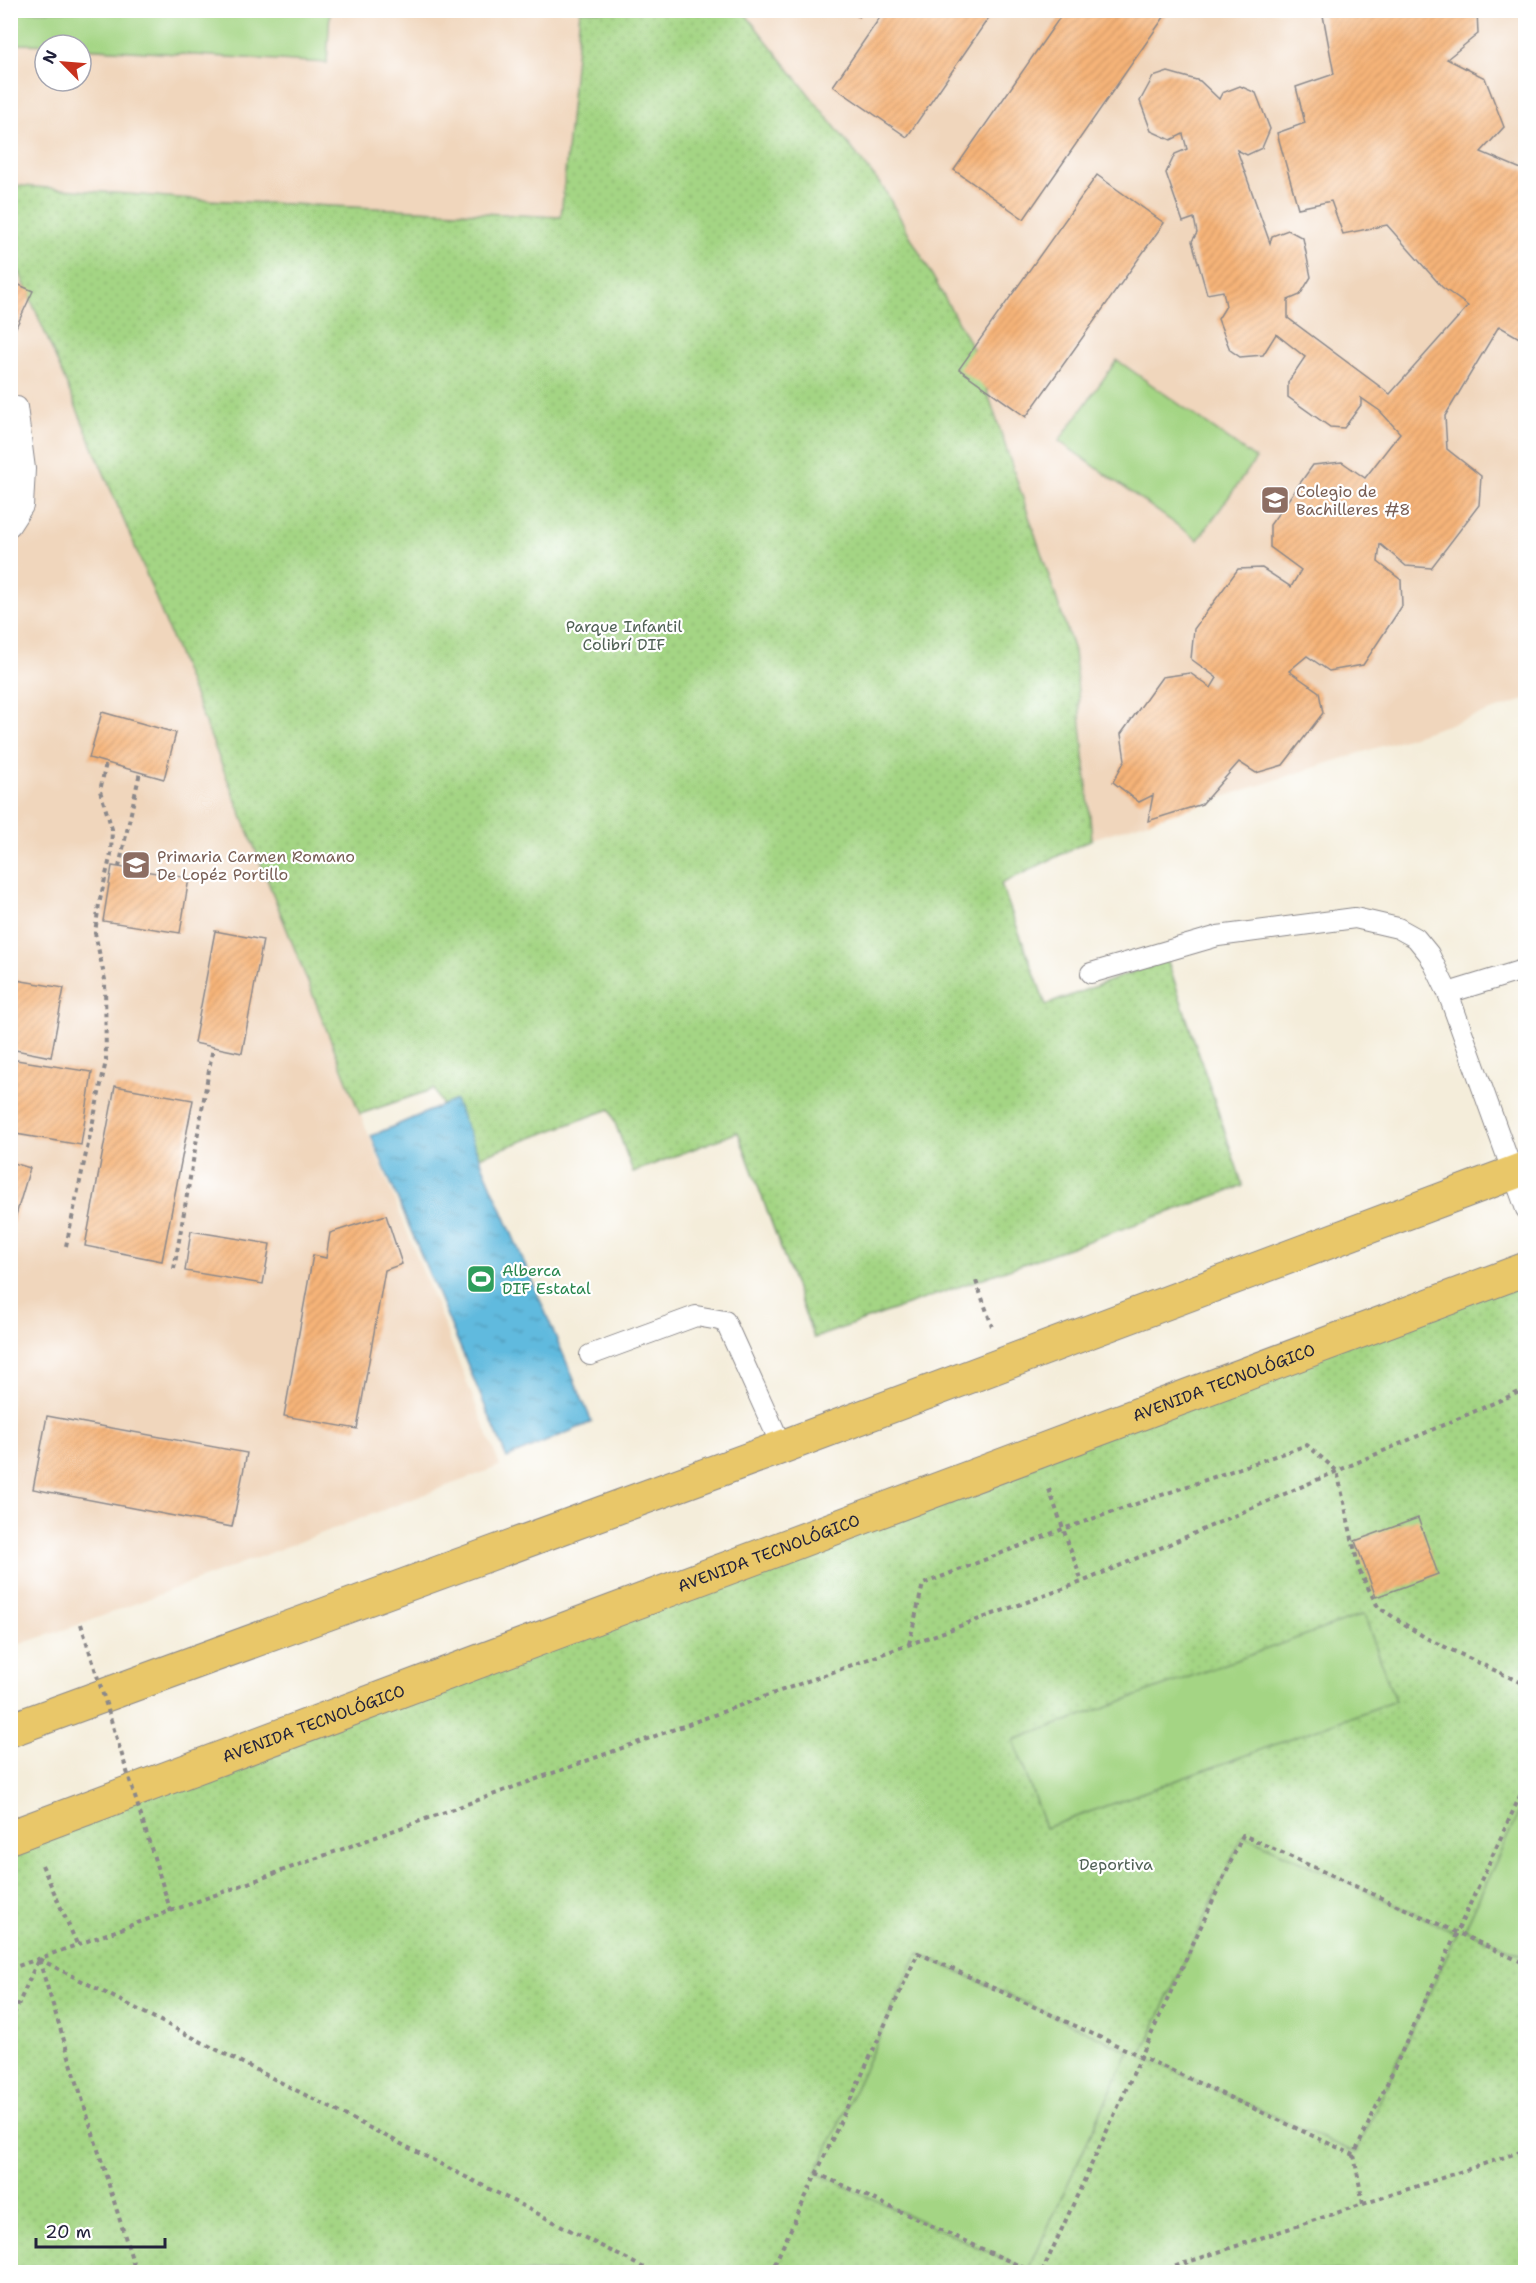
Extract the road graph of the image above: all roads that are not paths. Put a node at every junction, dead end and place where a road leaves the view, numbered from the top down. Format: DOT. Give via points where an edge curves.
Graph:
graph roads {
  1 [pos="17,407"];
  2 [pos="10,526"];
  3 [pos="1526,969"];
  4 [pos="1091,973"];
  5 [pos="1448,993"];
  6 [pos="1518,1171"];
  7 [pos="1526,1209"];
  8 [pos="1526,1269"];
  9 [pos="590,1355"];
  10 [pos="782,1447"];
  11 [pos="10,1731"];
  12 [pos="19,1833"];
  1 -- 2 [label="lane" via="25,469 23,506"];
  3 -- 5 [label="lane"];
  4 -- 5 [label="lane" via="1218,936 1355,918 1377,921 1416,938 1429,954"];
  5 -- 6 [label="lane"];
  6 -- 7 [label="lane"];
  6 -- 10 [label="main road"];
  8 -- 12 [label="main road, AVENIDA TECNOLÓGICO"];
  9 -- 10 [label="lane" via="696,1316 725,1321"];
  10 -- 11 [label="main road"];
}
